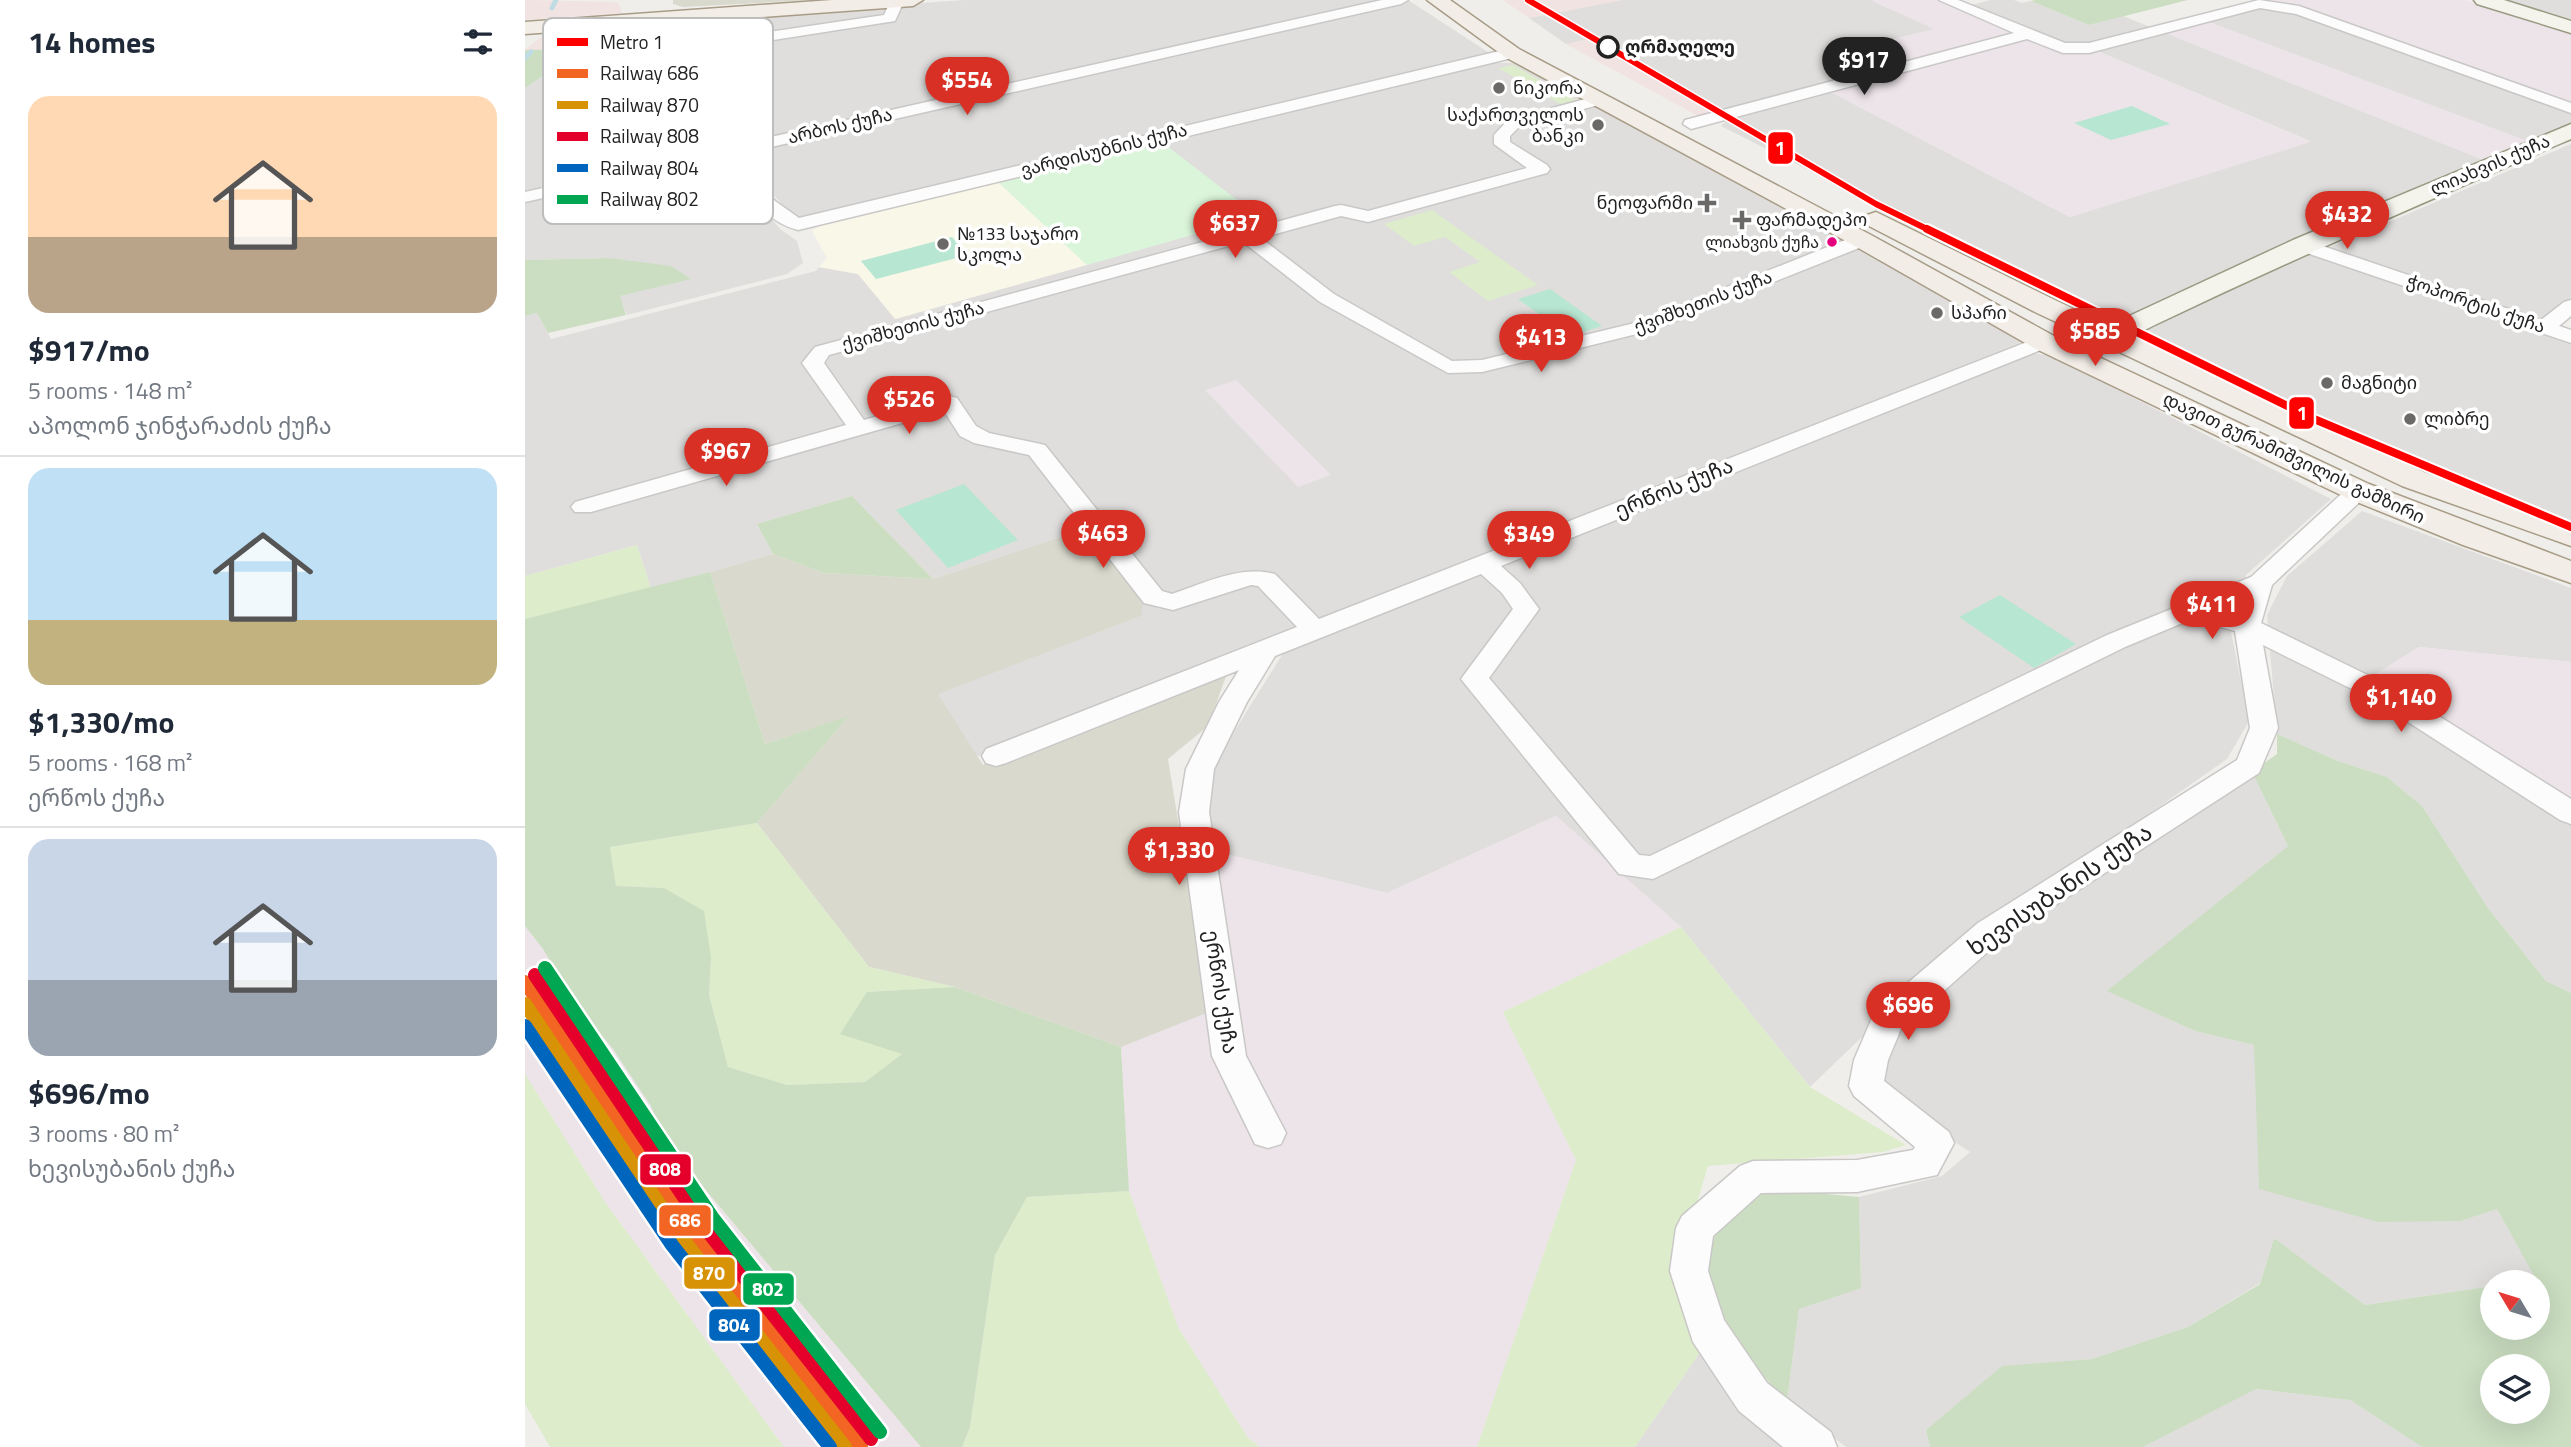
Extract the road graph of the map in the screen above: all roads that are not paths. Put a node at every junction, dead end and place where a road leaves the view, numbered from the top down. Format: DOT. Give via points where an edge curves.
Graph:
graph roads {
  1 [pos="1401,0"];
  2 [pos="1437,0"];
  3 [pos="1946,0"];
  4 [pos="2484,0"];
  5 [pos="905,1"];
  6 [pos="1480,4"];
  7 [pos="666,18"];
  8 [pos="543,27"];
  9 [pos="2571,27"];
  10 [pos="525,28"];
  11 [pos="773,34"];
  12 [pos="2027,34"];
  13 [pos="1518,50"];
  14 [pos="1600,100"];
  15 [pos="2571,108"];
  16 [pos="1692,124"];
  17 [pos="2571,131"];
  18 [pos="773,141"];
  19 [pos="543,193"];
  20 [pos="525,197"];
  21 [pos="773,207"];
  22 [pos="1247,236"];
  23 [pos="1861,240"];
  24 [pos="2302,245"];
  25 [pos="2571,306"];
  26 [pos="2544,328"];
  27 [pos="2109,336"];
  28 [pos="2571,337"];
  29 [pos="2055,347"];
  30 [pos="858,427"];
  31 [pos="2358,491"];
  32 [pos="583,507"];
  33 [pos="2571,537"];
  34 [pos="1485,564"];
  35 [pos="2571,573"];
  36 [pos="2260,582"];
  37 [pos="2189,610"];
  38 [pos="2247,626"];
  39 [pos="1315,631"];
  40 [pos="1265,650"];
  41 [pos="996,756"];
  42 [pos="2571,813"];
  43 [pos="1268,1133"];
  44 [pos="1816,1447"];
  1 -- 18 [label="street, არბოს ქუჩა"];
  2 -- 13 [label="main road, დავით გურამიშვილის გამზირი"];
  3 -- 12 [label="street"];
  4 -- 9 [label="street"];
  5 -- 7 [label="main road"];
  5 -- 11 [label="street" via="890,18"];
  6 -- 13 [label="main road, დავით გურამიშვილის გამზირი"];
  8 -- 10 [label="main road"];
  12 -- 15 [label="street" via="2063,48 2089,48 2260,4 2317,15"];
  12 -- 16 [label="street"];
  13 -- 14 [label="main road, დავით გურამიშვილის გამზირი"];
  13 -- 16 [label="main road, დავით გურამიშვილის გამზირი" via="1558,54"];
  13 -- 21 [label="street, ვარდისუბნის ქუჩა" via="798,224"];
  14 -- 22 [label="street, ქვიშხეთის ქუჩა" via="1514,123 1502,135 1503,144 1541,169 1368,217 1341,210"];
  14 -- 23 [label="main road, დავით გურამიშვილის გამზირი"];
  16 -- 27 [label="main road, დავით გურამიშვილის გამზირი"];
  17 -- 24 [label="street, ლიახვის ქუჩა"];
  19 -- 20 [label="street, არბოს ქუჩა"];
  22 -- 23 [label="street, ქვიშხეთის ქუჩა" via="1327,298 1448,367 1482,366 1646,326"];
  22 -- 30 [label="street, ქვიშხეთის ქუჩა" via="823,351 813,363"];
  23 -- 29 [label="main road, დავით გურამიშვილის გამზირი"];
  24 -- 26 [label="street, ჭოპორტის ქუჩა"];
  24 -- 27 [label="street, ლიახვის ქუჩა"];
  25 -- 26 [label="street"];
  26 -- 28 [label="street, ჭოპორტის ქუჩა"];
  27 -- 29 [label="street, ლიახვის ქუჩა"];
  27 -- 33 [label="main road, დავით გურამიშვილის გამზირი" via="2413,479"];
  29 -- 31 [label="main road, დავით გურამიშვილის გამზირი"];
  29 -- 34 [label="street, ერწოს ქუჩა"];
  30 -- 32 [label="street"];
  30 -- 39 [label="street" via="949,403 968,431 1037,450 1153,597 1173,602 1249,577 1266,579"];
  31 -- 35 [label="main road, დავით გურამიშვილის გამზირი"];
  31 -- 36 [label="street"];
  34 -- 37 [label="street" via="1526,610 1475,680 1630,866 1653,868 2116,641"];
  34 -- 39 [label="street, ერწოს ქუჩა"];
  36 -- 37 [label="street"];
  36 -- 38 [label="street, ხევისუბანის ქუჩა"];
  37 -- 38 [label="street"];
  38 -- 42 [label="street" via="2385,694"];
  38 -- 44 [label="street, ხევისუბანის ქუჩა" via="2264,728 2249,766 1989,932 1887,1021 1866,1086 1937,1143 1923,1164 1857,1176 1753,1177 1695,1228 1689,1271 1707,1329 1753,1397"];
  39 -- 40 [label="street, ერწოს ქუჩა"];
  40 -- 41 [label="street, ერწოს ქუჩა"];
  40 -- 43 [label="street, ერწოს ქუჩა" via="1200,769 1194,812 1229,1056"];
}
